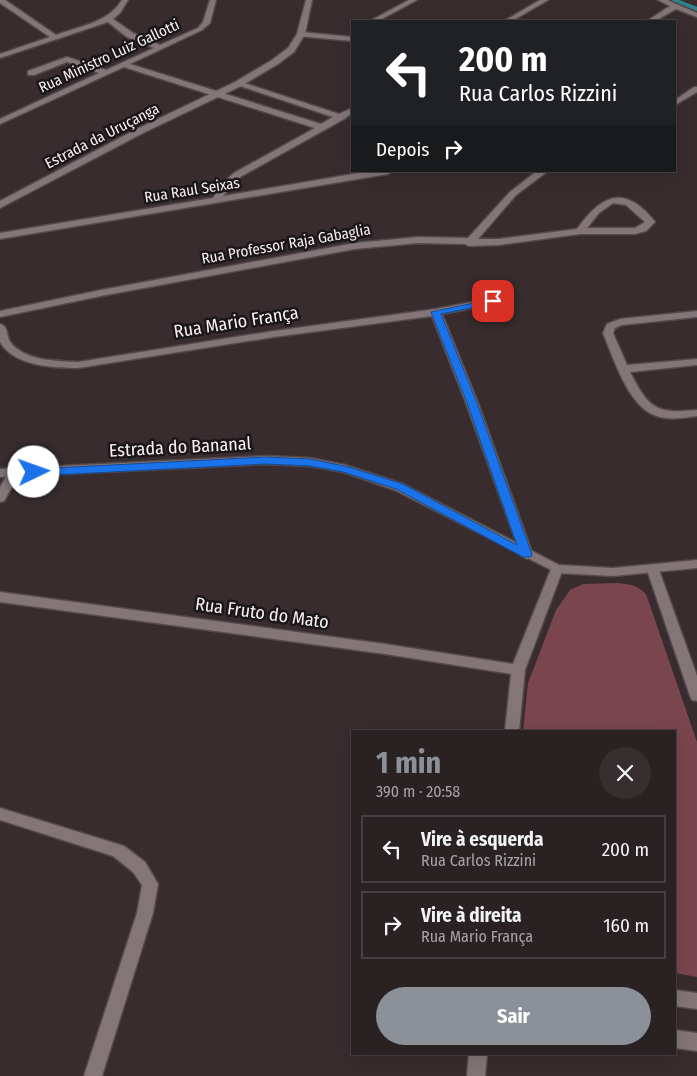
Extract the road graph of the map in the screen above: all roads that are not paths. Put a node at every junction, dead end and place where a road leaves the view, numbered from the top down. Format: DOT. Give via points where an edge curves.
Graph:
graph roads {
  1 [pos="0,0"];
  2 [pos="125,0"];
  3 [pos="213,0"];
  4 [pos="309,0"];
  5 [pos="414,0"];
  6 [pos="545,0"];
  7 [pos="661,0"];
  8 [pos="675,6"];
  9 [pos="697,15"];
  10 [pos="109,19"];
  11 [pos="375,20"];
  12 [pos="509,20"];
  13 [pos="652,20"];
  14 [pos="351,32"];
  15 [pos="300,34"];
  16 [pos="344,36"];
  17 [pos="55,37"];
  18 [pos="351,39"];
  19 [pos="161,48"];
  20 [pos="0,56"];
  21 [pos="124,65"];
  22 [pos="30,73"];
  23 [pos="107,73"];
  24 [pos="238,84"];
  25 [pos="228,89"];
  26 [pos="697,90"];
  27 [pos="217,94"];
  28 [pos="676,102"];
  29 [pos="351,111"];
  30 [pos="340,117"];
  31 [pos="0,122"];
  32 [pos="330,122"];
  33 [pos="321,127"];
  34 [pos="382,172"];
  35 [pos="542,172"];
  36 [pos="216,200"];
  37 [pos="0,204"];
  38 [pos="580,231"];
  39 [pos="0,236"];
  40 [pos="469,243"];
  41 [pos="493,301"];
  42 [pos="436,312"];
  43 [pos="0,314"];
  44 [pos="697,314"];
  45 [pos="0,327"];
  46 [pos="697,362"];
  47 [pos="624,369"];
  48 [pos="697,413"];
  49 [pos="0,473"];
  50 [pos="14,473"];
  51 [pos="0,498"];
  52 [pos="527,554"];
  53 [pos="697,564"];
  54 [pos="557,569"];
  55 [pos="654,570"];
  56 [pos="0,597"];
  57 [pos="518,670"];
  58 [pos="697,696"];
  59 [pos="512,730"];
  60 [pos="0,814"];
  61 [pos="676,998"];
  62 [pos="697,1001"];
  63 [pos="676,1039"];
  64 [pos="697,1042"];
  65 [pos="478,1055"];
  66 [pos="93,1076"];
  67 [pos="476,1076"];
  1 -- 17 [label="street"];
  2 -- 10 [label="street"];
  3 -- 19 [label="street, Rua Ministro Luiz Gallotti" via="206,23 200,29"];
  4 -- 15 [label="street, Estrada da Uruçanga"];
  5 -- 11 [label="street"];
  6 -- 12 [label="street"];
  7 -- 8 [label="street"];
  8 -- 9 [label="street"];
  8 -- 13 [label="street"];
  10 -- 17 [label="street"];
  10 -- 19 [label="street" via="130,35"];
  14 -- 16 [label="street"];
  15 -- 16 [label="street"];
  15 -- 24 [label="street, Estrada da Uruçanga" via="284,56"];
  16 -- 18 [label="street"];
  17 -- 20 [label="street"];
  19 -- 21 [label="street, Rua Ministro Luiz Gallotti"];
  21 -- 23 [label="street, Rua Ministro Luiz Gallotti"];
  21 -- 27 [label="street"];
  22 -- 23 [label="street" via="67,59"];
  23 -- 31 [label="street, Rua Ministro Luiz Gallotti"];
  24 -- 25 [label="street, Estrada da Uruçanga"];
  24 -- 30 [label="street"];
  25 -- 27 [label="street, Estrada da Uruçanga"];
  25 -- 32 [label="street"];
  26 -- 28 [label="street"];
  27 -- 33 [label="street"];
  27 -- 37 [label="street, Estrada da Uruçanga"];
  29 -- 30 [label="street"];
  30 -- 32 [label="street"];
  32 -- 33 [label="street"];
  33 -- 36 [label="street" via="237,176"];
  34 -- 36 [label="street, Rua Raul Seixas"];
  35 -- 40 [label="street" via="510,196"];
  36 -- 39 [label="street, Rua Raul Seixas"];
  38 -- 38 [label="street, Rua Professor Raja Gabaglia" via="635,231 650,222 633,204 606,202 597,207"];
  38 -- 40 [label="street, Rua Professor Raja Gabaglia"];
  40 -- 43 [label="street, Rua Professor Raja Gabaglia" via="418,240 355,246 101,292"];
  41 -- 42 [label="street, Rua Mario França"];
  42 -- 45 [label="street, Rua Mario França" via="56,365 32,359 7,345"];
  42 -- 52 [label="street"];
  44 -- 47 [label="street" via="620,322 611,326 608,333"];
  46 -- 47 [label="street"];
  47 -- 48 [label="street" via="644,402 656,413"];
  49 -- 50 [label="street, Estrada do Bananal"];
  50 -- 51 [label="street"];
  50 -- 52 [label="street, Estrada do Bananal" via="265,460 310,462 345,469 399,487"];
  52 -- 54 [label="street, Estrada do Bananal"];
  53 -- 55 [label="street, Estrada do Bananal"];
  54 -- 55 [label="street, Estrada do Bananal"];
  54 -- 57 [label="street"];
  55 -- 58 [label="street"];
  56 -- 57 [label="street, Rua Fruto do Mato"];
  57 -- 59 [label="street"];
  60 -- 66 [label="street" via="118,851 139,867 150,884 145,913"];
  61 -- 62 [label="street"];
  63 -- 64 [label="street"];
  65 -- 67 [label="street"];
}
